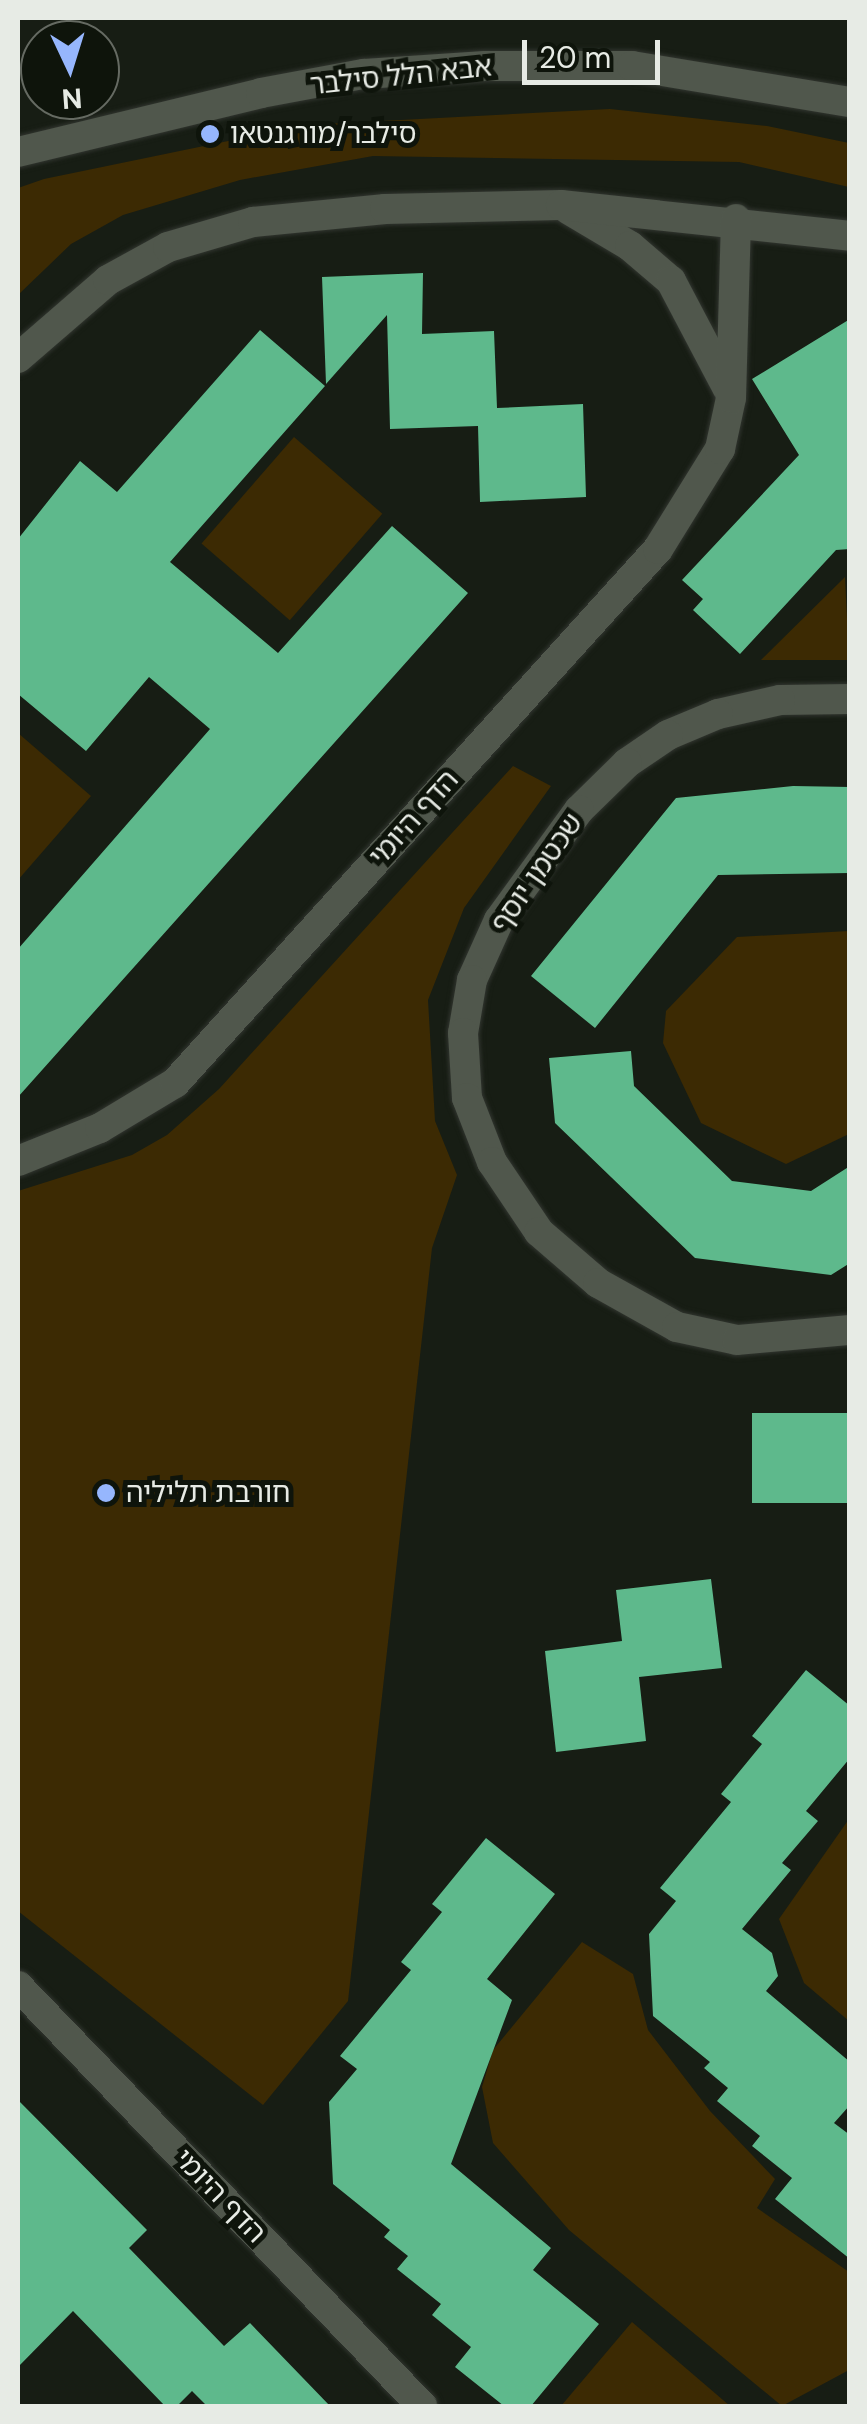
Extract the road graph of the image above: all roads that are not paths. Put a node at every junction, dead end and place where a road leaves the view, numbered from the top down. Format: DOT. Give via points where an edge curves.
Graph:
graph roads {
  1 [pos="850,102"];
  2 [pos="18,152"];
  3 [pos="561,204"];
  4 [pos="736,219"];
  5 [pos="850,236"];
  6 [pos="18,358"];
  7 [pos="731,398"];
  8 [pos="850,699"];
  9 [pos="18,1161"];
  10 [pos="850,1330"];
  11 [pos="18,1986"];
  12 [pos="422,2406"];
  1 -- 2 [label="street, אבא הלל סילבר" via="632,66 485,66 364,74"];
  3 -- 4 [label="street"];
  3 -- 6 [label="street" via="385,208 254,222 168,247 108,280"];
  3 -- 7 [label="street" via="630,246 670,281 698,322"];
  4 -- 5 [label="street"];
  4 -- 7 [label="street, הדף היומי"];
  7 -- 9 [label="street, הדף היומי" via="720,448 658,548 175,1083 100,1128"];
  8 -- 10 [label="street, שכטמן יוסף" via="780,700 718,714 627,762 579,810 499,920 472,980 462,1033 467,1098 492,1162 539,1232 598,1283 677,1327 738,1340"];
  11 -- 12 [label="street, הדף היומי"];
}
